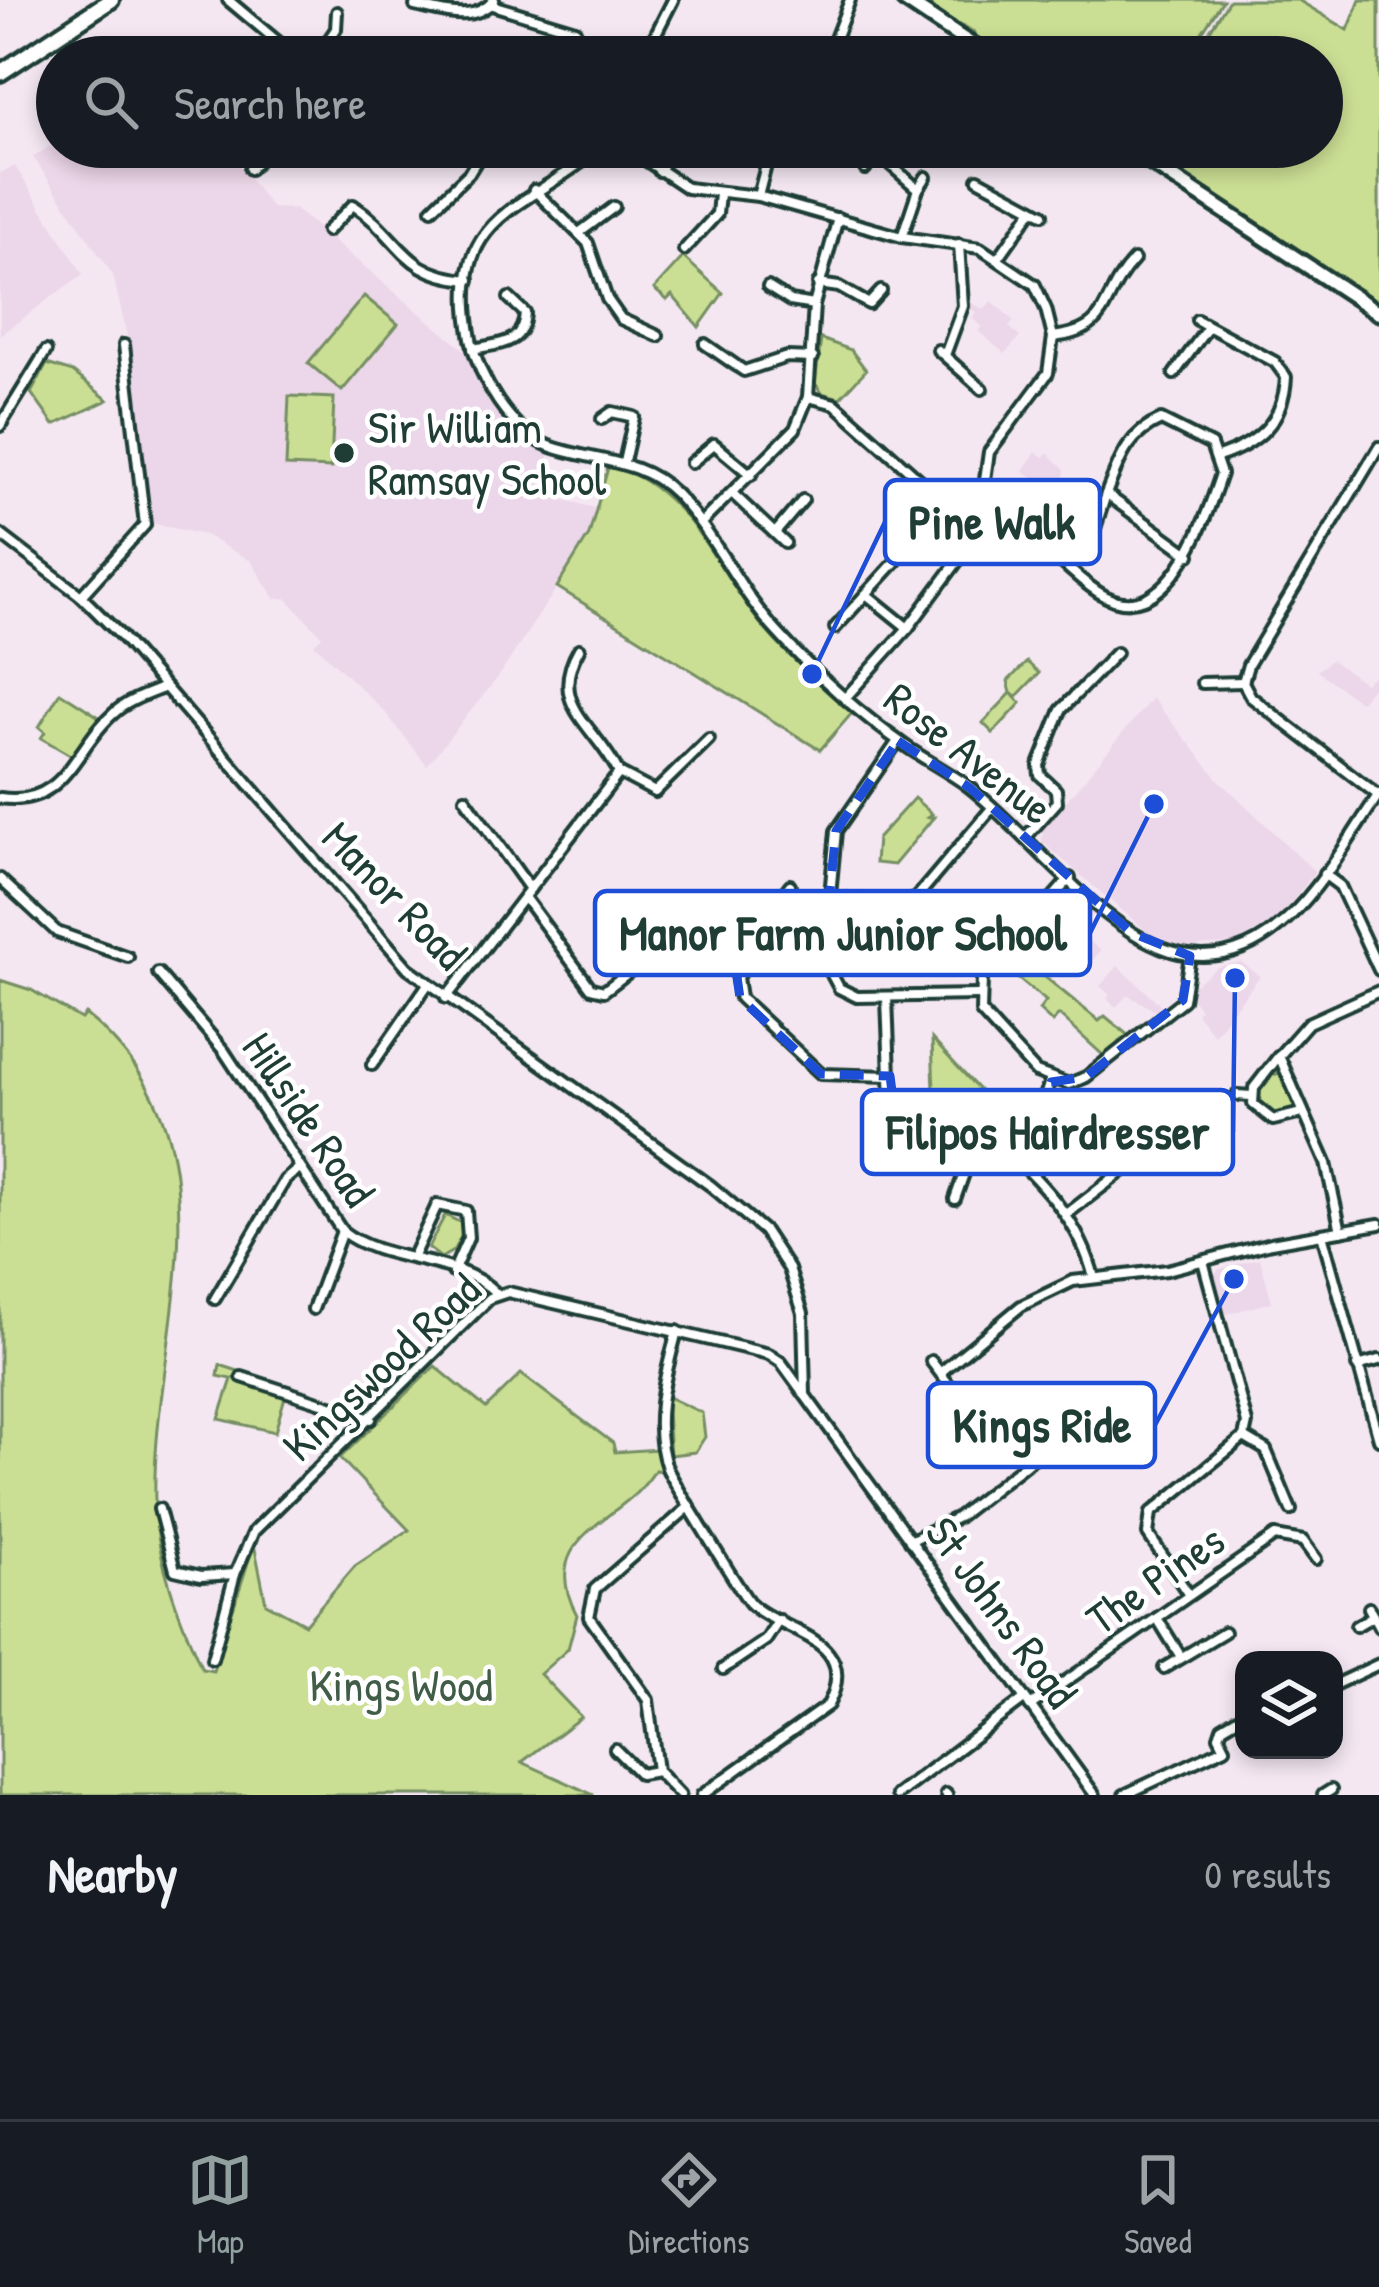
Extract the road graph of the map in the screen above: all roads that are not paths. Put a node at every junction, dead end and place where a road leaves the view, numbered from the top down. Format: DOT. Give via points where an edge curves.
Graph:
graph roads {
  1 [pos="111,0"];
  2 [pos="228,0"];
  3 [pos="673,0"];
  4 [pos="850,0"];
  5 [pos="904,0"];
  6 [pos="493,3"];
  7 [pos="415,6"];
  8 [pos="337,12"];
  9 [pos="574,30"];
  10 [pos="56,36"];
  11 [pos="271,36"];
  12 [pos="332,36"];
  13 [pos="655,36"];
  14 [pos="836,36"];
  15 [pos="959,36"];
  16 [pos="36,49"];
  17 [pos="0,73"];
  18 [pos="472,168"];
  19 [pos="571,168"];
  20 [pos="655,168"];
  21 [pos="661,168"];
  22 [pos="768,168"];
  23 [pos="897,168"];
  24 [pos="1159,168"];
  25 [pos="659,171"];
  26 [pos="926,177"];
  27 [pos="978,179"];
  28 [pos="918,189"];
  29 [pos="534,190"];
  30 [pos="719,194"];
  31 [pos="758,196"];
  32 [pos="614,207"];
  33 [pos="432,209"];
  34 [pos="838,218"];
  35 [pos="327,231"];
  36 [pos="579,233"];
  37 [pos="902,237"];
  38 [pos="959,244"];
  39 [pos="684,250"];
  40 [pos="999,257"];
  41 [pos="1134,260"];
  42 [pos="470,280"];
  43 [pos="818,284"];
  44 [pos="768,287"];
  45 [pos="881,291"];
  46 [pos="509,298"];
  47 [pos="814,305"];
  48 [pos="1379,314"];
  49 [pos="1197,320"];
  50 [pos="1208,327"];
  51 [pos="658,336"];
  52 [pos="1053,337"];
  53 [pos="705,344"];
  54 [pos="124,346"];
  55 [pos="473,349"];
  56 [pos="46,351"];
  57 [pos="813,358"];
  58 [pos="1174,374"];
  59 [pos="982,388"];
  60 [pos="808,397"];
  61 [pos="602,419"];
  62 [pos="0,426"];
  63 [pos="1379,447"];
  64 [pos="1218,457"];
  65 [pos="624,462"];
  66 [pos="692,463"];
  67 [pos="751,476"];
  68 [pos="1106,494"];
  69 [pos="734,495"];
  70 [pos="802,500"];
  71 [pos="983,515"];
  72 [pos="701,523"];
  73 [pos="917,528"];
  74 [pos="775,533"];
  75 [pos="0,534"];
  76 [pos="785,543"];
  77 [pos="1190,555"];
  78 [pos="896,561"];
  79 [pos="1069,564"];
  80 [pos="866,594"];
  81 [pos="82,596"];
  82 [pos="835,628"];
  83 [pos="908,628"];
  84 [pos="579,649"];
  85 [pos="1116,653"];
  86 [pos="1243,682"];
  87 [pos="1202,683"];
  88 [pos="165,687"];
  89 [pos="846,697"];
  90 [pos="709,739"];
  91 [pos="898,741"];
  92 [pos="619,773"];
  93 [pos="1379,795"];
  94 [pos="0,798"];
  95 [pos="465,798"];
  96 [pos="992,808"];
  97 [pos="1025,838"];
  98 [pos="1324,874"];
  99 [pos="1070,878"];
  100 [pos="0,879"];
  101 [pos="790,885"];
  102 [pos="527,893"];
  103 [pos="829,897"];
  104 [pos="773,936"];
  105 [pos="825,940"];
  106 [pos="650,956"];
  107 [pos="1190,956"];
  108 [pos="128,957"];
  109 [pos="1379,970"];
  110 [pos="158,973"];
  111 [pos="428,984"];
  112 [pos="1379,991"];
  113 [pos="977,995"];
  114 [pos="446,998"];
  115 [pos="887,998"];
  116 [pos="1279,1056"];
  117 [pos="372,1065"];
  118 [pos="890,1076"];
  119 [pos="1050,1082"];
  120 [pos="1237,1095"];
  121 [pos="1251,1096"];
  122 [pos="1302,1113"];
  123 [pos="1177,1130"];
  124 [pos="1003,1145"];
  125 [pos="966,1168"];
  126 [pos="298,1169"];
  127 [pos="955,1199"];
  128 [pos="1067,1214"];
  129 [pos="1379,1224"];
  130 [pos="342,1231"];
  131 [pos="1341,1231"];
  132 [pos="1322,1234"];
  133 [pos="413,1256"];
  134 [pos="1203,1261"];
  135 [pos="453,1272"];
  136 [pos="1094,1278"];
  137 [pos="496,1293"];
  138 [pos="215,1299"];
  139 [pos="313,1309"];
  140 [pos="676,1331"];
  141 [pos="769,1354"];
  142 [pos="1379,1360"];
  143 [pos="931,1361"];
  144 [pos="1357,1366"];
  145 [pos="941,1372"];
  146 [pos="242,1377"];
  147 [pos="953,1390"];
  148 [pos="805,1397"];
  149 [pos="371,1418"];
  150 [pos="1082,1420"];
  151 [pos="1244,1437"];
  152 [pos="1379,1439"];
  153 [pos="690,1506"];
  154 [pos="159,1509"];
  155 [pos="1291,1510"];
  156 [pos="910,1540"];
  157 [pos="1316,1559"];
  158 [pos="235,1574"];
  159 [pos="1189,1595"];
  160 [pos="1157,1618"];
  161 [pos="779,1620"];
  162 [pos="1356,1625"];
  163 [pos="1379,1627"];
  164 [pos="1224,1632"];
  165 [pos="1181,1658"];
  166 [pos="212,1659"];
  167 [pos="1379,1664"];
  168 [pos="1164,1668"];
  169 [pos="723,1669"];
  170 [pos="1343,1681"];
  171 [pos="1027,1703"];
  172 [pos="1235,1719"];
  173 [pos="615,1749"];
  174 [pos="656,1771"];
  175 [pos="680,1795"];
  176 [pos="702,1795"];
  177 [pos="897,1795"];
  178 [pos="1095,1795"];
  179 [pos="1124,1795"];
  1 -- 10 [label="main road"];
  2 -- 11 [label="street"];
  3 -- 13 [label="street"];
  4 -- 14 [label="street"];
  5 -- 15 [label="main road"];
  6 -- 7 [label="street" via="460,15"];
  6 -- 9 [label="street"];
  8 -- 12 [label="street"];
  16 -- 17 [label="main road"];
  18 -- 33 [label="street"];
  19 -- 29 [label="street, Rose Avenue"];
  20 -- 25 [label="street"];
  21 -- 25 [label="street"];
  22 -- 31 [label="street"];
  23 -- 28 [label="street"];
  24 -- 48 [label="main road"];
  25 -- 30 [label="street"];
  26 -- 28 [label="street"];
  27 -- 40 [label="street" via="1038,211"];
  28 -- 37 [label="street"];
  29 -- 36 [label="street"];
  29 -- 42 [label="street, Rose Avenue" via="488,227"];
  30 -- 31 [label="street"];
  30 -- 39 [label="street" via="717,214"];
  31 -- 34 [label="street"];
  32 -- 36 [label="street"];
  34 -- 37 [label="street"];
  34 -- 43 [label="street"];
  35 -- 42 [label="street" via="353,205 414,266"];
  36 -- 51 [label="street" via="621,319"];
  37 -- 38 [label="street"];
  38 -- 40 [label="street"];
  38 -- 59 [label="street" via="963,306 942,353"];
  40 -- 52 [label="street" via="1035,285"];
  41 -- 52 [label="street" via="1094,325"];
  42 -- 55 [label="street, Rose Avenue"];
  43 -- 45 [label="street" via="869,304"];
  43 -- 47 [label="street"];
  44 -- 47 [label="street"];
  46 -- 55 [label="street" via="525,313 524,330 515,340"];
  47 -- 57 [label="street"];
  49 -- 50 [label="street"];
  50 -- 58 [label="street"];
  50 -- 64 [label="street" via="1274,362 1286,377 1260,440"];
  52 -- 71 [label="street" via="1048,373 989,452"];
  53 -- 57 [label="street" via="744,371"];
  54 -- 81 [label="street" via="145,525"];
  55 -- 65 [label="street, Rose Avenue" via="505,411 530,435"];
  56 -- 62 [label="street"];
  57 -- 60 [label="street"];
  60 -- 67 [label="street" via="795,429"];
  60 -- 73 [label="street" via="835,404 940,497"];
  61 -- 65 [label="street" via="637,412"];
  63 -- 86 [label="street"];
  64 -- 68 [label="street" via="1211,445 1161,420 1125,447"];
  64 -- 77 [label="street" via="1221,474"];
  65 -- 72 [label="street, Rose Avenue" via="671,489"];
  66 -- 67 [label="street" via="714,444"];
  67 -- 69 [label="street"];
  68 -- 77 [label="street"];
  68 -- 79 [label="street" via="1092,538"];
  69 -- 72 [label="street"];
  69 -- 74 [label="street"];
  70 -- 74 [label="street"];
  71 -- 79 [label="street" via="1016,522"];
  71 -- 83 [label="street" via="965,554"];
  72 -- 89 [label="street, Rose Avenue" via="765,618"];
  74 -- 76 [label="street"];
  75 -- 81 [label="street, Manor Road"];
  77 -- 79 [label="street" via="1171,580 1126,601 1095,591"];
  78 -- 80 [label="street"];
  80 -- 82 [label="street"];
  80 -- 83 [label="street"];
  81 -- 88 [label="street, Manor Road"];
  83 -- 89 [label="street"];
  84 -- 92 [label="street" via="566,671 567,697"];
  85 -- 97 [label="street" via="1060,710 1039,765 1057,802"];
  86 -- 87 [label="street"];
  86 -- 93 [label="street" via="1251,697"];
  88 -- 94 [label="street" via="109,716 64,781 44,794"];
  88 -- 111 [label="street, Manor Road"];
  89 -- 91 [label="street, Rose Avenue"];
  90 -- 92 [label="street" via="655,792"];
  91 -- 96 [label="street, Rose Avenue"];
  91 -- 103 [label="street" via="836,831"];
  92 -- 102 [label="street"];
  93 -- 98 [label="street, Rose Avenue"];
  95 -- 102 [label="street"];
  96 -- 97 [label="street, Rose Avenue"];
  96 -- 103 [label="street" via="916,898 904,904"];
  97 -- 99 [label="street, Rose Avenue"];
  98 -- 107 [label="street, Rose Avenue" via="1279,931 1238,952"];
  98 -- 109 [label="street" via="1340,886"];
  99 -- 107 [label="street, Rose Avenue" via="1132,934"];
  99 -- 113 [label="street" via="982,978"];
  100 -- 108 [label="street" via="57,932"];
  101 -- 104 [label="street" via="772,909"];
  102 -- 106 [label="street" via="591,988 604,991"];
  102 -- 114 [label="street"];
  103 -- 105 [label="street"];
  104 -- 105 [label="street"];
  104 -- 118 [label="street" via="757,944 736,977 740,998 820,1074"];
  105 -- 115 [label="street" via="824,960 839,988"];
  107 -- 119 [label="street" via="1184,1000 1086,1077"];
  110 -- 126 [label="street, Hillside Road" via="224,1051"];
  111 -- 114 [label="street, Manor Road"];
  111 -- 117 [label="street"];
  112 -- 116 [label="street" via="1308,1023"];
  113 -- 115 [label="street"];
  113 -- 119 [label="street" via="981,1012"];
  114 -- 148 [label="street, Manor Road" via="712,1186 764,1232 789,1269 803,1313"];
  115 -- 118 [label="street"];
  116 -- 121 [label="street"];
  116 -- 122 [label="street"];
  118 -- 125 [label="street" via="898,1138"];
  119 -- 124 [label="street" via="1039,1115"];
  120 -- 121 [label="street"];
  121 -- 122 [label="street" via="1265,1119"];
  122 -- 131 [label="street" via="1326,1163"];
  123 -- 128 [label="street"];
  124 -- 125 [label="street"];
  124 -- 128 [label="street"];
  125 -- 127 [label="street"];
  126 -- 130 [label="street, Hillside Road"];
  126 -- 138 [label="street"];
  128 -- 136 [label="street"];
  129 -- 131 [label="street"];
  130 -- 133 [label="street, Hillside Road"];
  130 -- 139 [label="street"];
  131 -- 132 [label="street"];
  132 -- 134 [label="street"];
  132 -- 144 [label="street"];
  133 -- 135 [label="street, Hillside Road"];
  133 -- 135 [label="street" via="437,1205 447,1203 466,1211 470,1223"];
  134 -- 136 [label="street"];
  134 -- 151 [label="street" via="1247,1409"];
  135 -- 137 [label="street, Hillside Road"];
  136 -- 145 [label="street" via="1021,1306"];
  137 -- 140 [label="street, Kingswood Road"];
  137 -- 149 [label="street, Kingswood Road"];
  140 -- 141 [label="street, Kingswood Road"];
  140 -- 153 [label="street" via="658,1412 665,1464"];
  141 -- 148 [label="street, St Johns Road"];
  142 -- 144 [label="street"];
  143 -- 145 [label="street"];
  144 -- 152 [label="street"];
  145 -- 147 [label="street"];
  146 -- 149 [label="street"];
  148 -- 156 [label="street, St Johns Road"];
  149 -- 158 [label="street, Kingswood Road" via="254,1531"];
  150 -- 156 [label="street" via="958,1517"];
  151 -- 155 [label="street" via="1266,1450"];
  151 -- 159 [label="street" via="1150,1513 1148,1534"];
  153 -- 161 [label="street" via="748,1603"];
  153 -- 174 [label="street" via="588,1603 589,1617 647,1700"];
  154 -- 158 [label="street" via="175,1570"];
  156 -- 171 [label="street, St Johns Road"];
  157 -- 159 [label="street, The Pines" via="1304,1541 1275,1536"];
  158 -- 166 [label="street, Kingswood Road"];
  159 -- 160 [label="street, The Pines"];
  160 -- 165 [label="street"];
  160 -- 171 [label="street, The Pines"];
  161 -- 169 [label="street" via="766,1640"];
  161 -- 176 [label="street" via="808,1632 836,1669 836,1689 828,1705"];
  162 -- 163 [label="street" via="1371,1612"];
  164 -- 165 [label="street"];
  165 -- 168 [label="street"];
  167 -- 170 [label="street"];
  171 -- 177 [label="street, The Pines"];
  171 -- 178 [label="street, St Johns Road"];
  172 -- 179 [label="street" via="1222,1727 1225,1748"];
  173 -- 174 [label="street" via="640,1774"];
  174 -- 175 [label="street"];
}
